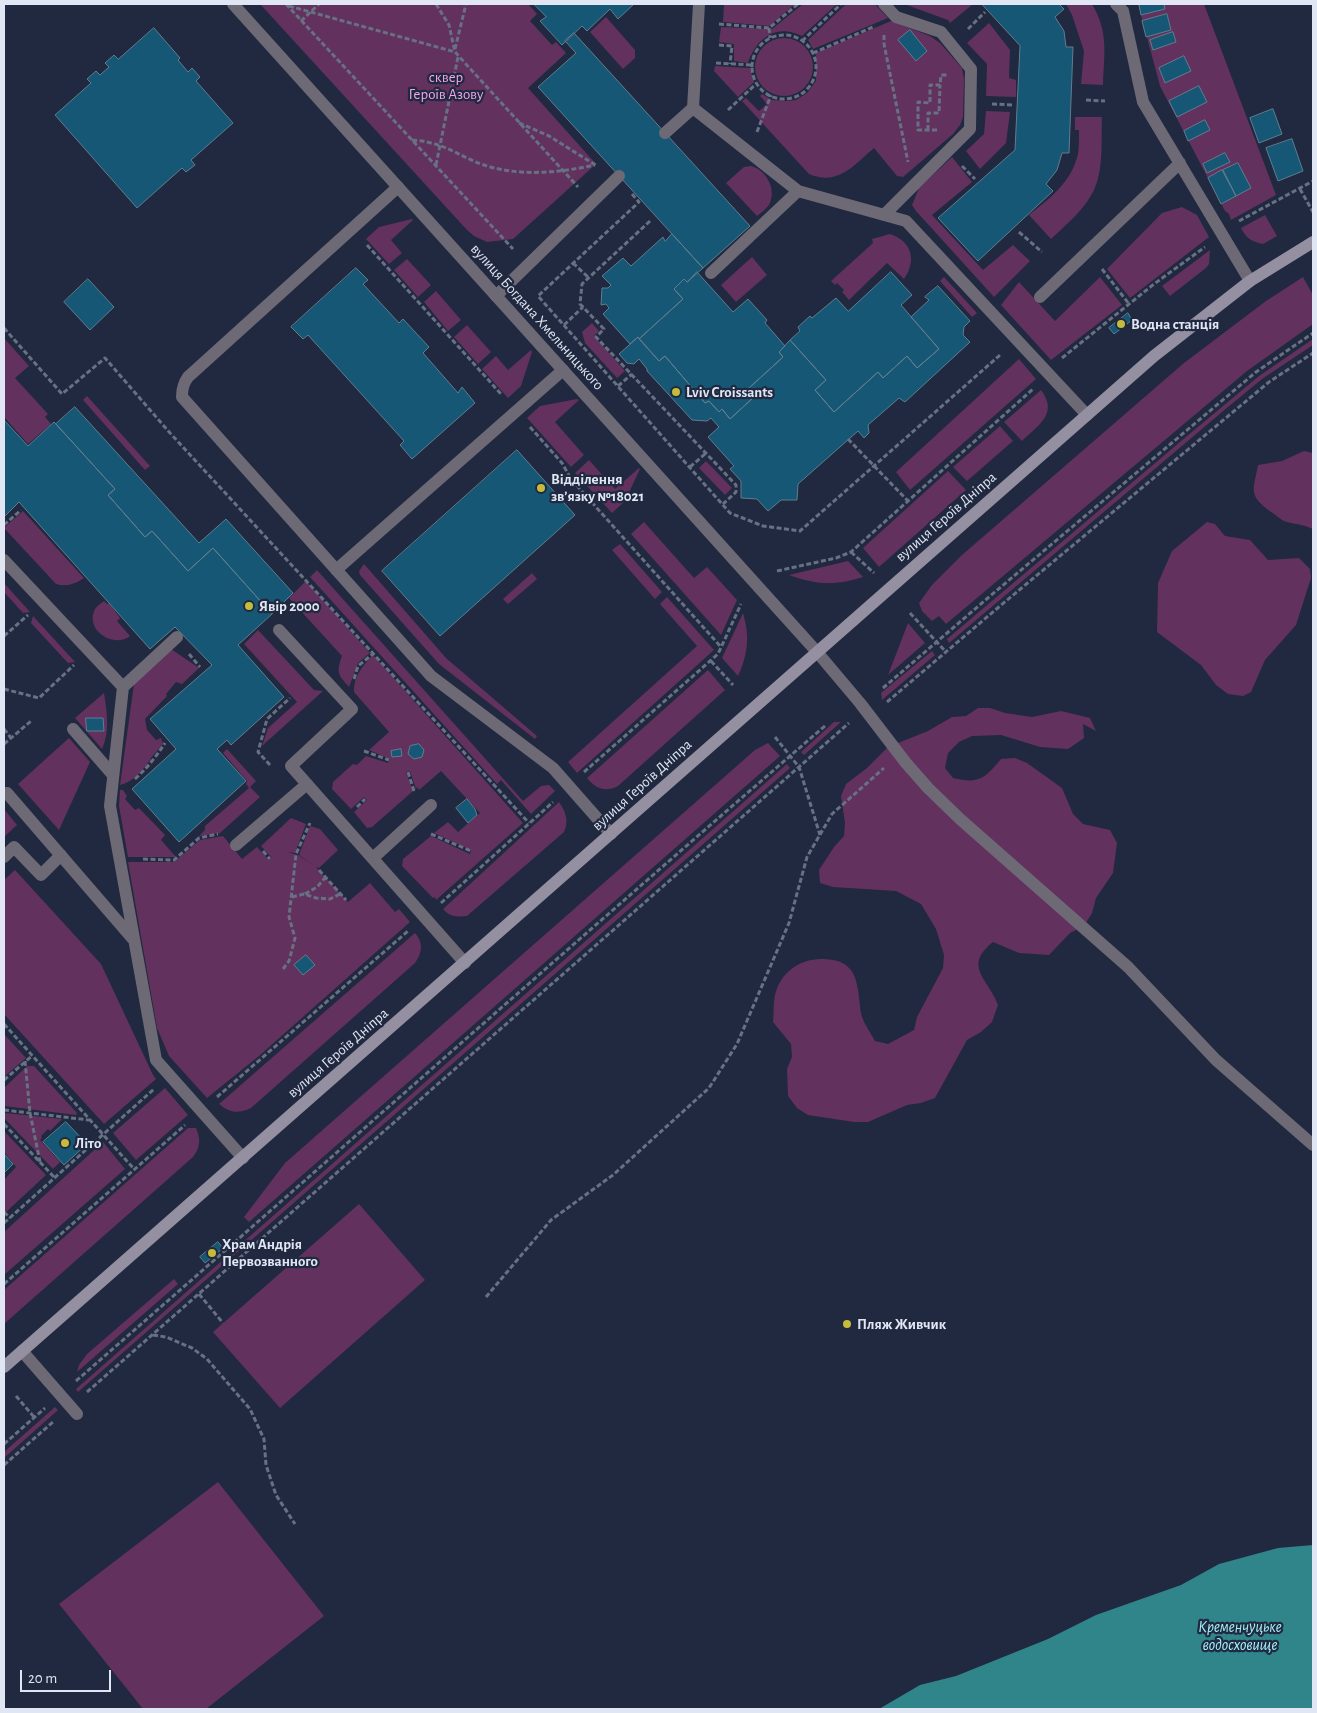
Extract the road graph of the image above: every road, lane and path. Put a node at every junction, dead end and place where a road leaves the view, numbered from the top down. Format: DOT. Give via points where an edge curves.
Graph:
graph roads {
  1 [pos="233,4"];
  2 [pos="320,4"];
  3 [pos="436,4"];
  4 [pos="466,4"];
  5 [pos="699,4"];
  6 [pos="798,4"];
  7 [pos="841,4"];
  8 [pos="884,4"];
  9 [pos="287,5"];
  10 [pos="1120,6"];
  11 [pos="311,12"];
  12 [pos="896,17"];
  13 [pos="301,21"];
  14 [pos="884,22"];
  15 [pos="698,23"];
  16 [pos="769,28"];
  17 [pos="770,38"];
  18 [pos="802,41"];
  19 [pos="718,45"];
  20 [pos="454,52"];
  21 [pos="813,52"];
  22 [pos="458,57"];
  23 [pos="696,61"];
  24 [pos="730,64"];
  25 [pos="752,65"];
  26 [pos="971,76"];
  27 [pos="757,84"];
  28 [pos="940,85"];
  29 [pos="770,95"];
  30 [pos="1086,100"];
  31 [pos="1105,101"];
  32 [pos="930,103"];
  33 [pos="984,104"];
  34 [pos="1014,105"];
  35 [pos="693,108"];
  36 [pos="928,113"];
  37 [pos="519,123"];
  38 [pos="712,124"];
  39 [pos="970,129"];
  40 [pos="928,130"];
  41 [pos="665,133"];
  42 [pos="412,140"];
  43 [pos="440,146"];
  44 [pos="749,152"];
  45 [pos="1180,163"];
  46 [pos="595,165"];
  47 [pos="436,166"];
  48 [pos="563,170"];
  49 [pos="619,176"];
  50 [pos="1313,181"];
  51 [pos="912,186"];
  52 [pos="398,187"];
  53 [pos="1300,189"];
  54 [pos="798,191"];
  55 [pos="592,202"];
  56 [pos="1313,212"];
  57 [pos="884,215"];
  58 [pos="650,221"];
  59 [pos="1235,224"];
  60 [pos="352,229"];
  61 [pos="1019,232"];
  62 [pos="1313,242"];
  63 [pos="1210,243"];
  64 [pos="1042,252"];
  65 [pos="1088,252"];
  66 [pos="573,263"];
  67 [pos="528,265"];
  68 [pos="711,273"];
  69 [pos="589,278"];
  70 [pos="1250,281"];
  71 [pos="496,296"];
  72 [pos="1040,297"];
  73 [pos="1129,304"];
  74 [pos="583,307"];
  75 [pos="564,325"];
  76 [pos="4,328"];
  77 [pos="1313,333"];
  78 [pos="1018,339"];
  79 [pos="1313,353"];
  80 [pos="1056,363"];
  81 [pos="564,370"];
  82 [pos="632,374"];
  83 [pos="1039,384"];
  84 [pos="618,386"];
  85 [pos="517,411"];
  86 [pos="1087,415"];
  87 [pos="848,439"];
  88 [pos="706,453"];
  89 [pos="873,465"];
  90 [pos="690,467"];
  91 [pos="908,501"];
  92 [pos="723,504"];
  93 [pos="21,510"];
  94 [pos="4,525"];
  95 [pos="851,552"];
  96 [pos="4,560"];
  97 [pos="336,570"];
  98 [pos="777,571"];
  99 [pos="874,573"];
  100 [pos="44,602"];
  101 [pos="741,604"];
  102 [pos="910,613"];
  103 [pos="279,630"];
  104 [pos="4,636"];
  105 [pos="177,637"];
  106 [pos="937,642"];
  107 [pos="721,647"];
  108 [pos="89,651"];
  109 [pos="817,652"];
  110 [pos="946,652"];
  111 [pos="374,653"];
  112 [pos="711,661"];
  113 [pos="733,685"];
  114 [pos="123,688"];
  115 [pos="883,688"];
  116 [pos="4,690"];
  117 [pos="290,698"];
  118 [pos="345,702"];
  119 [pos="883,705"];
  120 [pos="31,721"];
  121 [pos="849,723"];
  122 [pos="826,725"];
  123 [pos="4,729"];
  124 [pos="73,729"];
  125 [pos="775,737"];
  126 [pos="11,738"];
  127 [pos="165,743"];
  128 [pos="4,744"];
  129 [pos="364,751"];
  130 [pos="900,754"];
  131 [pos="790,756"];
  132 [pos="389,760"];
  133 [pos="291,766"];
  134 [pos="799,767"];
  135 [pos="408,772"];
  136 [pos="582,774"];
  137 [pos="112,781"];
  138 [pos="307,784"];
  139 [pos="414,792"];
  140 [pos="7,793"];
  141 [pos="558,798"];
  142 [pos="431,805"];
  143 [pos="310,823"];
  144 [pos="529,823"];
  145 [pos="222,834"];
  146 [pos="431,834"];
  147 [pos="611,834"];
  148 [pos="820,835"];
  149 [pos="236,845"];
  150 [pos="471,851"];
  151 [pos="61,855"];
  152 [pos="4,857"];
  153 [pos="374,858"];
  154 [pos="120,859"];
  155 [pos="319,870"];
  156 [pos="325,878"];
  157 [pos="304,894"];
  158 [pos="340,894"];
  159 [pos="292,898"];
  160 [pos="346,900"];
  161 [pos="436,906"];
  162 [pos="412,927"];
  163 [pos="134,940"];
  164 [pos="465,963"];
  165 [pos="283,970"];
  166 [pos="4,1024"];
  167 [pos="32,1056"];
  168 [pos="25,1061"];
  169 [pos="169,1075"];
  170 [pos="4,1080"];
  171 [pos="213,1101"];
  172 [pos="4,1110"];
  173 [pos="30,1113"];
  174 [pos="89,1120"];
  175 [pos="191,1120"];
  176 [pos="4,1124"];
  177 [pos="103,1134"];
  178 [pos="1313,1145"];
  179 [pos="243,1158"];
  180 [pos="40,1162"];
  181 [pos="134,1169"];
  182 [pos="54,1177"];
  183 [pos="4,1212"];
  184 [pos="10,1218"];
  185 [pos="4,1223"];
  186 [pos="4,1284"];
  187 [pos="199,1294"];
  188 [pos="486,1298"];
  189 [pos="223,1323"];
  190 [pos="152,1335"];
  191 [pos="22,1351"];
  192 [pos="4,1367"];
  193 [pos="75,1382"];
  194 [pos="16,1396"];
  195 [pos="82,1396"];
  196 [pos="50,1405"];
  197 [pos="77,1414"];
  198 [pos="34,1417"];
  199 [pos="55,1421"];
  200 [pos="4,1444"];
  201 [pos="4,1465"];
  202 [pos="295,1524"];
  1 -- 52 [label="street, вулиця Богдана Хмельницького"];
  2 -- 11 [label="path"];
  3 -- 20 [label="path" via="449,25"];
  4 -- 20 [label="path"];
  5 -- 15 [label="street"];
  6 -- 16 [label="path"];
  7 -- 18 [label="path"];
  8 -- 12 [label="street"];
  9 -- 11 [label="path"];
  9 -- 13 [label="path"];
  10 -- 45 [label="street" via="1143,102"];
  11 -- 13 [label="path"];
  11 -- 20 [label="path"];
  12 -- 14 [label="path"];
  12 -- 26 [label="street" via="941,32 971,69"];
  13 -- 42 [label="path"];
  14 -- 21 [label="path"];
  14 -- 51 [label="path" via="884,44"];
  15 -- 16 [label="path"];
  15 -- 23 [label="street"];
  16 -- 17 [label="path"];
  17 -- 18 [label="path" via="786,35"];
  17 -- 25 [label="path" via="757,49"];
  18 -- 21 [label="path"];
  19 -- 24 [label="path" via="732,46"];
  20 -- 22 [label="path"];
  21 -- 29 [label="path" via="815,74 804,92 784,99"];
  22 -- 37 [label="path"];
  22 -- 43 [label="path"];
  23 -- 24 [label="path"];
  23 -- 35 [label="street"];
  24 -- 25 [label="path"];
  25 -- 27 [label="path"];
  26 -- 28 [label="path" via="941,75"];
  26 -- 39 [label="street"];
  27 -- 29 [label="path"];
  27 -- 38 [label="path"];
  28 -- 32 [label="path" via="930,84"];
  28 -- 36 [label="path" via="939,113"];
  29 -- 44 [label="path"];
  30 -- 31 [label="path"];
  32 -- 36 [label="path"];
  32 -- 40 [label="path" via="918,102 918,130"];
  33 -- 34 [label="path"];
  35 -- 38 [label="street"];
  35 -- 41 [label="street"];
  36 -- 40 [label="path"];
  37 -- 46 [label="path" via="549,136"];
  37 -- 48 [label="path"];
  38 -- 44 [label="street"];
  39 -- 40 [label="path"];
  39 -- 51 [label="street"];
  42 -- 43 [label="path"];
  42 -- 47 [label="path"];
  43 -- 47 [label="path"];
  43 -- 48 [label="path" via="504,170 529,173"];
  44 -- 54 [label="street"];
  45 -- 65 [label="street"];
  45 -- 70 [label="street"];
  46 -- 48 [label="path"];
  46 -- 49 [label="path"];
  47 -- 67 [label="path"];
  48 -- 55 [label="path"];
  49 -- 55 [label="street"];
  49 -- 66 [label="path" via="639,202"];
  50 -- 53 [label="path"];
  51 -- 57 [label="street"];
  52 -- 60 [label="street"];
  52 -- 71 [label="street, вулиця Богдана Хмельницького"];
  53 -- 56 [label="path"];
  53 -- 59 [label="path"];
  54 -- 57 [label="street"];
  54 -- 68 [label="street"];
  55 -- 67 [label="street"];
  57 -- 78 [label="street" via="906,221"];
  58 -- 69 [label="path"];
  60 -- 85 [label="path"];
  60 -- 97 [label="street" via="188,377 182,390 186,403"];
  61 -- 64 [label="path"];
  62 -- 70 [label="main road, вулиця Героїв Дніпра"];
  63 -- 73 [label="path"];
  65 -- 72 [label="street"];
  65 -- 73 [label="path"];
  66 -- 69 [label="path"];
  66 -- 75 [label="path" via="538,296"];
  67 -- 71 [label="street"];
  69 -- 74 [label="path" via="582,284 580,304"];
  70 -- 86 [label="main road, вулиця Героїв Дніпра" via="1154,356"];
  71 -- 81 [label="street, вулиця Богдана Хмельницького"];
  73 -- 80 [label="path"];
  74 -- 75 [label="path"];
  74 -- 82 [label="path" via="604,329 596,337"];
  75 -- 84 [label="path"];
  76 -- 111 [label="path" via="62,394 105,358 170,433"];
  77 -- 106 [label="path" via="1256,372"];
  78 -- 86 [label="street"];
  78 -- 89 [label="path"];
  79 -- 110 [label="path" via="1269,382"];
  81 -- 85 [label="street"];
  81 -- 109 [label="street, вулиця Богдана Хмельницького"];
  82 -- 84 [label="path"];
  82 -- 88 [label="path"];
  83 -- 91 [label="path"];
  84 -- 90 [label="path"];
  85 -- 97 [label="street"];
  85 -- 107 [label="path" via="562,463 571,479"];
  86 -- 109 [label="main road, вулиця Героїв Дніпра"];
  87 -- 89 [label="path"];
  88 -- 90 [label="path"];
  88 -- 92 [label="path" via="736,485 736,492"];
  89 -- 91 [label="path"];
  89 -- 92 [label="path" via="800,531 763,526 730,513"];
  90 -- 92 [label="path"];
  91 -- 95 [label="path"];
  93 -- 94 [label="path"];
  95 -- 98 [label="path"];
  95 -- 99 [label="path"];
  96 -- 100 [label="street"];
  97 -- 147 [label="street" via="431,676 553,768"];
  100 -- 104 [label="path"];
  100 -- 108 [label="street"];
  101 -- 107 [label="path"];
  102 -- 106 [label="path"];
  103 -- 118 [label="street"];
  105 -- 114 [label="street"];
  106 -- 110 [label="path"];
  106 -- 115 [label="path"];
  107 -- 112 [label="path"];
  108 -- 114 [label="street"];
  108 -- 116 [label="path" via="39,698"];
  109 -- 130 [label="street, вулиця Богдана Хмельницького"];
  109 -- 147 [label="main road, вулиця Героїв Дніпра"];
  110 -- 119 [label="path"];
  111 -- 118 [label="path" via="358,666"];
  111 -- 144 [label="path"];
  112 -- 113 [label="path"];
  112 -- 136 [label="path"];
  114 -- 137 [label="street"];
  117 -- 133 [label="path" via="267,719 258,752 273,768"];
  118 -- 133 [label="street" via="352,709"];
  120 -- 126 [label="path"];
  121 -- 134 [label="path"];
  122 -- 131 [label="path"];
  123 -- 126 [label="path"];
  124 -- 137 [label="street"];
  125 -- 131 [label="path"];
  126 -- 128 [label="path"];
  127 -- 137 [label="path" via="150,766 129,785 122,788"];
  129 -- 132 [label="path"];
  130 -- 148 [label="path" via="832,814"];
  130 -- 178 [label="street, вулиця Богдана Хмельницького" via="960,819 1128,967 1216,1060"];
  131 -- 134 [label="path"];
  131 -- 193 [label="path"];
  133 -- 138 [label="street"];
  134 -- 148 [label="path"];
  134 -- 187 [label="path"];
  135 -- 139 [label="path"];
  137 -- 154 [label="street" via="110,806"];
  138 -- 149 [label="street"];
  138 -- 153 [label="street"];
  140 -- 151 [label="street"];
  141 -- 144 [label="path"];
  142 -- 153 [label="street"];
  143 -- 159 [label="path" via="296,854"];
  144 -- 161 [label="path"];
  145 -- 154 [label="path" via="199,838 174,860"];
  146 -- 150 [label="path"];
  147 -- 164 [label="main road, вулиця Героїв Дніпра"];
  148 -- 188 [label="path" via="806,857 790,923 741,1035 709,1088 613,1175 551,1220"];
  151 -- 152 [label="street" via="41,875 14,847"];
  151 -- 163 [label="street"];
  153 -- 164 [label="street"];
  154 -- 163 [label="street"];
  155 -- 156 [label="path"];
  156 -- 157 [label="path"];
  156 -- 158 [label="path"];
  157 -- 158 [label="path" via="330,899"];
  157 -- 159 [label="path"];
  158 -- 160 [label="path"];
  159 -- 165 [label="path" via="290,917 295,938"];
  162 -- 171 [label="path"];
  163 -- 169 [label="street" via="156,1060"];
  164 -- 179 [label="main road, вулиця Героїв Дніпра"];
  166 -- 167 [label="path"];
  167 -- 168 [label="path"];
  167 -- 174 [label="path"];
  168 -- 170 [label="path"];
  168 -- 173 [label="path"];
  169 -- 177 [label="path"];
  169 -- 179 [label="street"];
  172 -- 173 [label="path"];
  173 -- 174 [label="path"];
  173 -- 180 [label="path"];
  174 -- 177 [label="path"];
  175 -- 181 [label="path"];
  176 -- 180 [label="path"];
  177 -- 181 [label="path"];
  177 -- 182 [label="path"];
  179 -- 191 [label="main road, вулиця Героїв Дніпра"];
  180 -- 182 [label="path"];
  181 -- 186 [label="path"];
  182 -- 184 [label="path"];
  183 -- 184 [label="path"];
  184 -- 185 [label="path"];
  187 -- 189 [label="path"];
  187 -- 190 [label="path"];
  190 -- 195 [label="path"];
  190 -- 202 [label="path" via="192,1348 207,1359 250,1409 264,1439 266,1465 276,1495"];
  191 -- 192 [label="main road, вулиця Героїв Дніпра"];
  191 -- 197 [label="street"];
  194 -- 198 [label="path"];
  196 -- 198 [label="path"];
  198 -- 200 [label="path"];
  199 -- 201 [label="path"];
}
